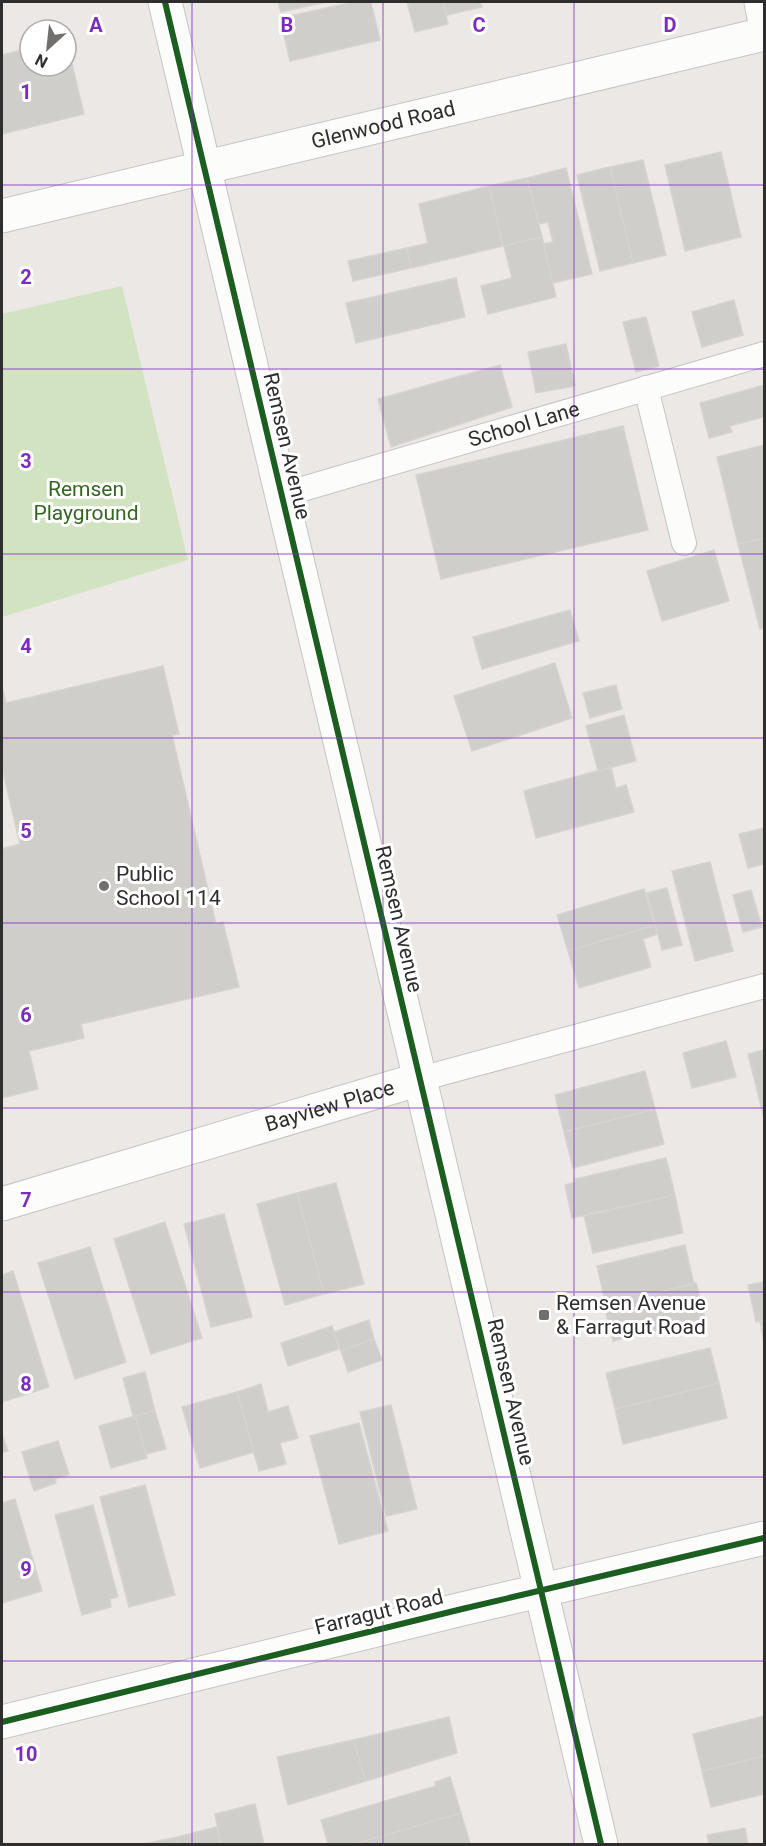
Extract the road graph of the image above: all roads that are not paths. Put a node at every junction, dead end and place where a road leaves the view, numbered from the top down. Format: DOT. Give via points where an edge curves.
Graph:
graph roads {
  1 [pos="165,2"];
  2 [pos="761,2"];
  3 [pos="765,18"];
  4 [pos="765,34"];
  5 [pos="204,168"];
  6 [pos="2,216"];
  7 [pos="765,354"];
  8 [pos="646,388"];
  9 [pos="282,495"];
  10 [pos="684,543"];
  11 [pos="765,986"];
  12 [pos="420,1079"];
  13 [pos="2,1204"];
  14 [pos="765,1538"];
  15 [pos="541,1590"];
  16 [pos="2,1722"];
  17 [pos="601,1845"];
  1 -- 5 [label="street, Remsen Avenue"];
  2 -- 3 [label="street"];
  4 -- 5 [label="street, Glenwood Road"];
  5 -- 6 [label="street, Glenwood Road"];
  5 -- 9 [label="street, Remsen Avenue"];
  7 -- 8 [label="lane, School Lane"];
  8 -- 9 [label="lane, School Lane"];
  8 -- 10 [label="lane"];
  9 -- 12 [label="street, Remsen Avenue"];
  11 -- 12 [label="lane, Bayview Place"];
  12 -- 13 [label="street, Bayview Place"];
  12 -- 15 [label="street, Remsen Avenue"];
  14 -- 15 [label="street, Farragut Road"];
  15 -- 16 [label="street, Farragut Road"];
  15 -- 17 [label="street, Remsen Avenue"];
}
